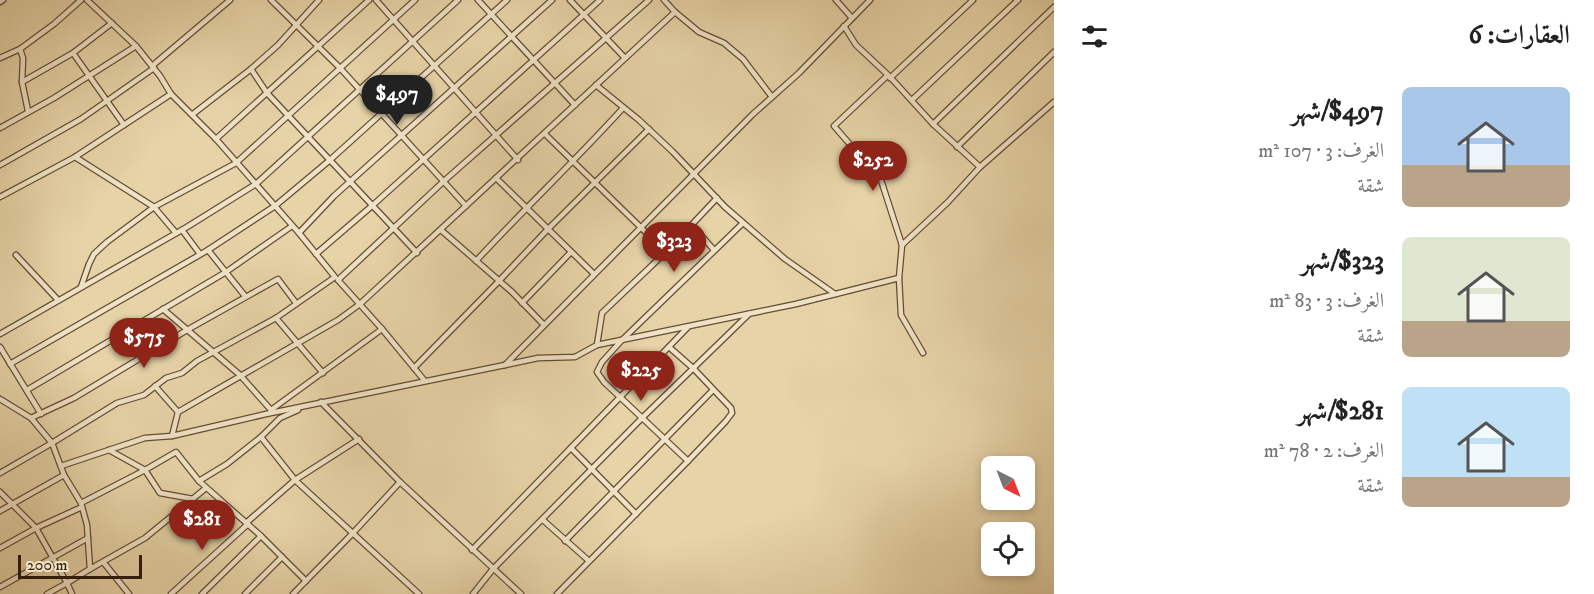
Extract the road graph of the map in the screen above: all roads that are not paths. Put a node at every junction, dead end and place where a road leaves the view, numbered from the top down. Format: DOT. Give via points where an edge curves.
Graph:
graph roads {
  1 [pos="81,0"];
  2 [pos="87,0"];
  3 [pos="230,0"];
  4 [pos="271,0"];
  5 [pos="319,0"];
  6 [pos="369,0"];
  7 [pos="376,0"];
  8 [pos="415,0"];
  9 [pos="458,0"];
  10 [pos="478,0"];
  11 [pos="507,0"];
  12 [pos="552,0"];
  13 [pos="570,0"];
  14 [pos="600,0"];
  15 [pos="649,0"];
  16 [pos="664,0"];
  17 [pos="836,0"];
  18 [pos="870,0"];
  19 [pos="973,0"];
  20 [pos="1017,0"];
  21 [pos="1054,7"];
  22 [pos="675,12"];
  23 [pos="491,14"];
  24 [pos="583,15"];
  25 [pos="852,18"];
  26 [pos="393,20"];
  27 [pos="112,23"];
  28 [pos="297,24"];
  29 [pos="844,26"];
  30 [pos="512,36"];
  31 [pos="606,38"];
  32 [pos="412,42"];
  33 [pos="136,46"];
  34 [pos="319,46"];
  35 [pos="20,49"];
  36 [pos="73,52"];
  37 [pos="1054,52"];
  38 [pos="0,58"];
  39 [pos="625,58"];
  40 [pos="534,60"];
  41 [pos="434,66"];
  42 [pos="153,67"];
  43 [pos="340,68"];
  44 [pos="251,69"];
  45 [pos="89,76"];
  46 [pos="889,77"];
  47 [pos="22,82"];
  48 [pos="555,82"];
  49 [pos="596,85"];
  50 [pos="455,88"];
  51 [pos="360,90"];
  52 [pos="267,93"];
  53 [pos="171,94"];
  54 [pos="772,97"];
  55 [pos="912,100"];
  56 [pos="107,101"];
  57 [pos="1054,102"];
  58 [pos="575,105"];
  59 [pos="624,108"];
  60 [pos="28,111"];
  61 [pos="476,111"];
  62 [pos="381,113"];
  63 [pos="193,114"];
  64 [pos="288,115"];
  65 [pos="124,124"];
  66 [pos="933,124"];
  67 [pos="0,128"];
  68 [pos="649,129"];
  69 [pos="496,134"];
  70 [pos="545,134"];
  71 [pos="309,136"];
  72 [pos="402,136"];
  73 [pos="216,140"];
  74 [pos="957,147"];
  75 [pos="75,157"];
  76 [pos="423,159"];
  77 [pos="330,160"];
  78 [pos="518,160"];
  79 [pos="574,162"];
  80 [pos="236,163"];
  81 [pos="0,165"];
  82 [pos="980,167"];
  83 [pos="694,174"];
  84 [pos="496,178"];
  85 [pos="351,181"];
  86 [pos="444,181"];
  87 [pos="595,182"];
  88 [pos="256,184"];
  89 [pos="0,197"];
  90 [pos="717,198"];
  91 [pos="373,205"];
  92 [pos="275,206"];
  93 [pos="466,206"];
  94 [pos="154,207"];
  95 [pos="526,207"];
  96 [pos="743,222"];
  97 [pos="692,225"];
  98 [pos="292,226"];
  99 [pos="641,227"];
  100 [pos="394,228"];
  101 [pos="548,229"];
  102 [pos="182,230"];
  103 [pos="441,230"];
  104 [pos="176,233"];
  105 [pos="299,233"];
  106 [pos="902,245"];
  107 [pos="208,250"];
  108 [pos="714,250"];
  109 [pos="572,252"];
  110 [pos="666,252"];
  111 [pos="417,253"];
  112 [pos="200,254"];
  113 [pos="316,254"];
  114 [pos="16,255"];
  115 [pos="476,261"];
  116 [pos="226,272"];
  117 [pos="594,274"];
  118 [pos="900,278"];
  119 [pos="337,279"];
  120 [pos="499,281"];
  121 [pos="81,287"];
  122 [pos="835,294"];
  123 [pos="245,296"];
  124 [pos="58,300"];
  125 [pos="296,303"];
  126 [pos="522,303"];
  127 [pos="360,304"];
  128 [pos="164,309"];
  129 [pos="750,314"];
  130 [pos="276,318"];
  131 [pos="544,325"];
  132 [pos="688,327"];
  133 [pos="382,329"];
  134 [pos="187,330"];
  135 [pos="0,334"];
  136 [pos="621,341"];
  137 [pos="298,343"];
  138 [pos="597,345"];
  139 [pos="0,347"];
  140 [pos="669,347"];
  141 [pos="213,352"];
  142 [pos="923,353"];
  143 [pos="10,364"];
  144 [pos="505,364"];
  145 [pos="414,368"];
  146 [pos="694,369"];
  147 [pos="323,373"];
  148 [pos="240,375"];
  149 [pos="424,380"];
  150 [pos="155,386"];
  151 [pos="27,390"];
  152 [pos="713,390"];
  153 [pos="621,398"];
  154 [pos="0,399"];
  155 [pos="321,402"];
  156 [pos="310,405"];
  157 [pos="271,410"];
  158 [pos="178,412"];
  159 [pos="41,414"];
  160 [pos="266,414"];
  161 [pos="31,418"];
  162 [pos="642,418"];
  163 [pos="172,436"];
  164 [pos="261,437"];
  165 [pos="359,439"];
  166 [pos="665,440"];
  167 [pos="52,443"];
  168 [pos="571,448"];
  169 [pos="110,450"];
  170 [pos="688,461"];
  171 [pos="61,466"];
  172 [pos="145,470"];
  173 [pos="593,470"];
  174 [pos="0,473"];
  175 [pos="64,475"];
  176 [pos="295,480"];
  177 [pos="199,482"];
  178 [pos="400,482"];
  179 [pos="206,488"];
  180 [pos="614,491"];
  181 [pos="0,492"];
  182 [pos="193,499"];
  183 [pos="13,504"];
  184 [pos="81,505"];
  185 [pos="0,511"];
  186 [pos="636,514"];
  187 [pos="543,520"];
  188 [pos="247,524"];
  189 [pos="36,528"];
  190 [pos="354,533"];
  191 [pos="261,536"];
  192 [pos="88,538"];
  193 [pos="565,541"];
  194 [pos="0,548"];
  195 [pos="472,550"];
  196 [pos="52,556"];
  197 [pos="282,557"];
  198 [pos="589,561"];
  199 [pos="104,562"];
  200 [pos="90,569"];
  201 [pos="493,569"];
  202 [pos="306,581"];
  203 [pos="67,583"];
  204 [pos="0,587"];
  205 [pos="47,594"];
  206 [pos="72,594"];
  207 [pos="129,594"];
  208 [pos="171,594"];
  209 [pos="202,594"];
  210 [pos="245,594"];
  211 [pos="293,594"];
  212 [pos="419,594"];
  213 [pos="473,594"];
  214 [pos="520,594"];
  215 [pos="557,594"];
  1 -- 35 [label="street"];
  2 -- 27 [label="street"];
  3 -- 42 [label="street"];
  4 -- 28 [label="street"];
  5 -- 28 [label="street"];
  6 -- 34 [label="street"];
  7 -- 26 [label="street"];
  8 -- 26 [label="street"];
  9 -- 32 [label="street"];
  10 -- 23 [label="street"];
  11 -- 23 [label="street"];
  12 -- 30 [label="street"];
  13 -- 24 [label="street"];
  14 -- 24 [label="street"];
  15 -- 31 [label="street"];
  16 -- 22 [label="street"];
  17 -- 25 [label="street"];
  18 -- 25 [label="street"];
  19 -- 46 [label="street"];
  20 -- 55 [label="street"];
  21 -- 66 [label="street"];
  22 -- 39 [label="street"];
  22 -- 54 [label="street" via="743,59"];
  23 -- 30 [label="street"];
  23 -- 41 [label="street"];
  24 -- 31 [label="street"];
  24 -- 40 [label="street"];
  25 -- 29 [label="street"];
  26 -- 32 [label="street"];
  26 -- 43 [label="street"];
  27 -- 33 [label="street"];
  27 -- 36 [label="street"];
  28 -- 34 [label="street"];
  28 -- 44 [label="street"];
  29 -- 46 [label="street" via="863,53"];
  29 -- 54 [label="street"];
  30 -- 40 [label="street"];
  30 -- 50 [label="street"];
  31 -- 39 [label="street"];
  31 -- 48 [label="street"];
  32 -- 41 [label="street"];
  32 -- 51 [label="street"];
  33 -- 42 [label="street"];
  33 -- 45 [label="street"];
  34 -- 43 [label="street"];
  34 -- 52 [label="street"];
  35 -- 38 [label="street"];
  35 -- 47 [label="street"];
  36 -- 45 [label="street"];
  36 -- 47 [label="street"];
  37 -- 74 [label="street"];
  39 -- 49 [label="street"];
  40 -- 48 [label="street"];
  40 -- 61 [label="street"];
  41 -- 50 [label="street"];
  41 -- 62 [label="street"];
  42 -- 53 [label="street"];
  42 -- 56 [label="street"];
  43 -- 51 [label="street"];
  43 -- 64 [label="street"];
  44 -- 52 [label="street"];
  44 -- 63 [label="street"];
  45 -- 56 [label="street"];
  45 -- 60 [label="street"];
  46 -- 55 [label="street"];
  46 -- 106 [label="street" via="834,126 881,180"];
  47 -- 60 [label="street"];
  48 -- 58 [label="street"];
  48 -- 69 [label="street"];
  49 -- 58 [label="street"];
  49 -- 59 [label="street"];
  50 -- 61 [label="street"];
  50 -- 72 [label="street"];
  51 -- 62 [label="street"];
  51 -- 71 [label="street"];
  52 -- 64 [label="street"];
  52 -- 73 [label="street"];
  53 -- 63 [label="street"];
  53 -- 65 [label="street"];
  54 -- 83 [label="street"];
  55 -- 66 [label="street"];
  56 -- 65 [label="street"];
  56 -- 81 [label="street"];
  57 -- 82 [label="street"];
  58 -- 70 [label="street"];
  59 -- 68 [label="street"];
  59 -- 79 [label="street"];
  60 -- 67 [label="street"];
  61 -- 69 [label="street"];
  61 -- 76 [label="street"];
  62 -- 72 [label="street"];
  62 -- 77 [label="street"];
  63 -- 73 [label="street"];
  64 -- 71 [label="street"];
  64 -- 80 [label="street"];
  65 -- 75 [label="street"];
  66 -- 74 [label="street"];
  68 -- 83 [label="street"];
  68 -- 87 [label="street"];
  69 -- 78 [label="street"];
  69 -- 86 [label="street"];
  70 -- 78 [label="street"];
  70 -- 79 [label="street"];
  71 -- 77 [label="street"];
  71 -- 88 [label="street"];
  72 -- 76 [label="street"];
  72 -- 85 [label="street"];
  73 -- 80 [label="street"];
  74 -- 82 [label="street"];
  75 -- 89 [label="street"];
  75 -- 94 [label="street"];
  76 -- 86 [label="street"];
  76 -- 91 [label="street"];
  77 -- 85 [label="street"];
  77 -- 92 [label="street"];
  78 -- 84 [label="street"];
  79 -- 87 [label="street"];
  79 -- 95 [label="street"];
  80 -- 88 [label="street"];
  80 -- 94 [label="street"];
  82 -- 106 [label="street"];
  83 -- 90 [label="street"];
  83 -- 99 [label="street"];
  84 -- 93 [label="street"];
  84 -- 95 [label="street"];
  85 -- 91 [label="street"];
  85 -- 105 [label="street"];
  86 -- 93 [label="street"];
  86 -- 100 [label="street"];
  87 -- 99 [label="street"];
  87 -- 101 [label="street"];
  88 -- 92 [label="street"];
  88 -- 102 [label="street"];
  90 -- 96 [label="street"];
  90 -- 97 [label="street"];
  91 -- 100 [label="street"];
  91 -- 113 [label="street"];
  92 -- 98 [label="street"];
  92 -- 107 [label="street"];
  93 -- 103 [label="street"];
  94 -- 104 [label="street"];
  94 -- 121 [label="street" via="94,254"];
  95 -- 101 [label="street"];
  95 -- 115 [label="street"];
  96 -- 108 [label="street"];
  96 -- 122 [label="street" via="785,260"];
  97 -- 108 [label="street"];
  97 -- 110 [label="street"];
  98 -- 105 [label="street"];
  98 -- 116 [label="street"];
  99 -- 110 [label="street"];
  99 -- 117 [label="street"];
  100 -- 111 [label="street"];
  100 -- 119 [label="street"];
  101 -- 109 [label="street"];
  101 -- 120 [label="street"];
  102 -- 104 [label="street"];
  102 -- 112 [label="street"];
  103 -- 111 [label="street"];
  103 -- 115 [label="street"];
  104 -- 121 [label="street"];
  105 -- 113 [label="street"];
  106 -- 118 [label="street"];
  107 -- 112 [label="street"];
  107 -- 116 [label="street"];
  108 -- 136 [label="street"];
  109 -- 117 [label="street"];
  109 -- 126 [label="street"];
  110 -- 138 [label="street" via="602,313"];
  111 -- 127 [label="street"];
  112 -- 143 [label="street"];
  113 -- 119 [label="street"];
  114 -- 124 [label="street"];
  115 -- 120 [label="street"];
  116 -- 123 [label="street"];
  116 -- 128 [label="street"];
  117 -- 131 [label="street"];
  118 -- 122 [label="street"];
  118 -- 142 [label="street" via="901,315"];
  119 -- 125 [label="street"];
  119 -- 127 [label="street"];
  120 -- 126 [label="street"];
  120 -- 145 [label="street"];
  121 -- 124 [label="street"];
  122 -- 129 [label="street"];
  123 -- 125 [label="street" via="278,279"];
  123 -- 134 [label="street"];
  124 -- 135 [label="street"];
  125 -- 130 [label="street"];
  126 -- 131 [label="street"];
  127 -- 133 [label="street"];
  127 -- 137 [label="street"];
  128 -- 134 [label="street"];
  128 -- 151 [label="street"];
  129 -- 132 [label="street"];
  129 -- 146 [label="street"];
  130 -- 137 [label="street"];
  130 -- 141 [label="street"];
  131 -- 144 [label="street"];
  132 -- 136 [label="street"];
  132 -- 140 [label="street"];
  133 -- 145 [label="street"];
  133 -- 147 [label="street"];
  134 -- 141 [label="street"];
  134 -- 159 [label="street"];
  136 -- 138 [label="street"];
  136 -- 153 [label="street" via="597,372"];
  137 -- 147 [label="street"];
  137 -- 148 [label="street"];
  138 -- 144 [label="street" via="575,357"];
  139 -- 143 [label="street"];
  140 -- 146 [label="street"];
  140 -- 153 [label="street"];
  141 -- 148 [label="street"];
  141 -- 150 [label="street"];
  143 -- 151 [label="street"];
  144 -- 149 [label="street"];
  145 -- 149 [label="street"];
  146 -- 152 [label="street"];
  146 -- 162 [label="street"];
  147 -- 157 [label="street"];
  148 -- 157 [label="street"];
  148 -- 158 [label="street"];
  149 -- 155 [label="street"];
  150 -- 158 [label="street"];
  150 -- 167 [label="street" via="144,395 117,403"];
  151 -- 159 [label="street"];
  152 -- 166 [label="street"];
  152 -- 170 [label="street" via="732,413"];
  153 -- 162 [label="street"];
  153 -- 168 [label="street"];
  154 -- 161 [label="street"];
  155 -- 156 [label="street"];
  155 -- 165 [label="street"];
  156 -- 160 [label="street"];
  156 -- 164 [label="street" via="280,418"];
  157 -- 160 [label="street"];
  158 -- 163 [label="street"];
  159 -- 161 [label="street"];
  160 -- 163 [label="street"];
  161 -- 167 [label="street"];
  162 -- 166 [label="street"];
  162 -- 173 [label="street"];
  163 -- 169 [label="street" via="145,438"];
  164 -- 176 [label="street"];
  164 -- 177 [label="street"];
  165 -- 176 [label="street"];
  165 -- 178 [label="street"];
  166 -- 170 [label="street"];
  166 -- 180 [label="street"];
  167 -- 171 [label="street"];
  167 -- 174 [label="street"];
  168 -- 173 [label="street"];
  168 -- 195 [label="street"];
  169 -- 171 [label="street"];
  169 -- 172 [label="street"];
  170 -- 186 [label="street"];
  171 -- 175 [label="street"];
  172 -- 177 [label="street" via="176,452"];
  172 -- 182 [label="street" via="160,493"];
  172 -- 184 [label="street"];
  173 -- 180 [label="street"];
  173 -- 187 [label="street"];
  175 -- 183 [label="street"];
  175 -- 184 [label="street"];
  176 -- 188 [label="street"];
  176 -- 190 [label="street"];
  177 -- 179 [label="street"];
  178 -- 190 [label="street"];
  178 -- 195 [label="street"];
  179 -- 182 [label="street"];
  179 -- 188 [label="street"];
  180 -- 186 [label="street"];
  180 -- 193 [label="street"];
  181 -- 183 [label="street"];
  182 -- 199 [label="street" via="145,538"];
  183 -- 185 [label="street"];
  183 -- 189 [label="street"];
  184 -- 189 [label="street"];
  184 -- 192 [label="street"];
  186 -- 198 [label="street"];
  187 -- 193 [label="street"];
  187 -- 201 [label="street"];
  188 -- 191 [label="street"];
  188 -- 208 [label="street"];
  189 -- 194 [label="street"];
  189 -- 196 [label="street"];
  190 -- 202 [label="street"];
  190 -- 212 [label="street"];
  191 -- 197 [label="street"];
  191 -- 209 [label="street"];
  192 -- 196 [label="street"];
  192 -- 200 [label="street"];
  193 -- 198 [label="street"];
  195 -- 201 [label="street"];
  196 -- 203 [label="street"];
  196 -- 204 [label="street"];
  197 -- 202 [label="street"];
  197 -- 210 [label="street"];
  198 -- 215 [label="street"];
  199 -- 200 [label="street"];
  199 -- 207 [label="street"];
  200 -- 203 [label="street"];
  201 -- 213 [label="street"];
  201 -- 214 [label="street"];
  202 -- 211 [label="street"];
  203 -- 205 [label="street"];
  203 -- 206 [label="street"];
}
